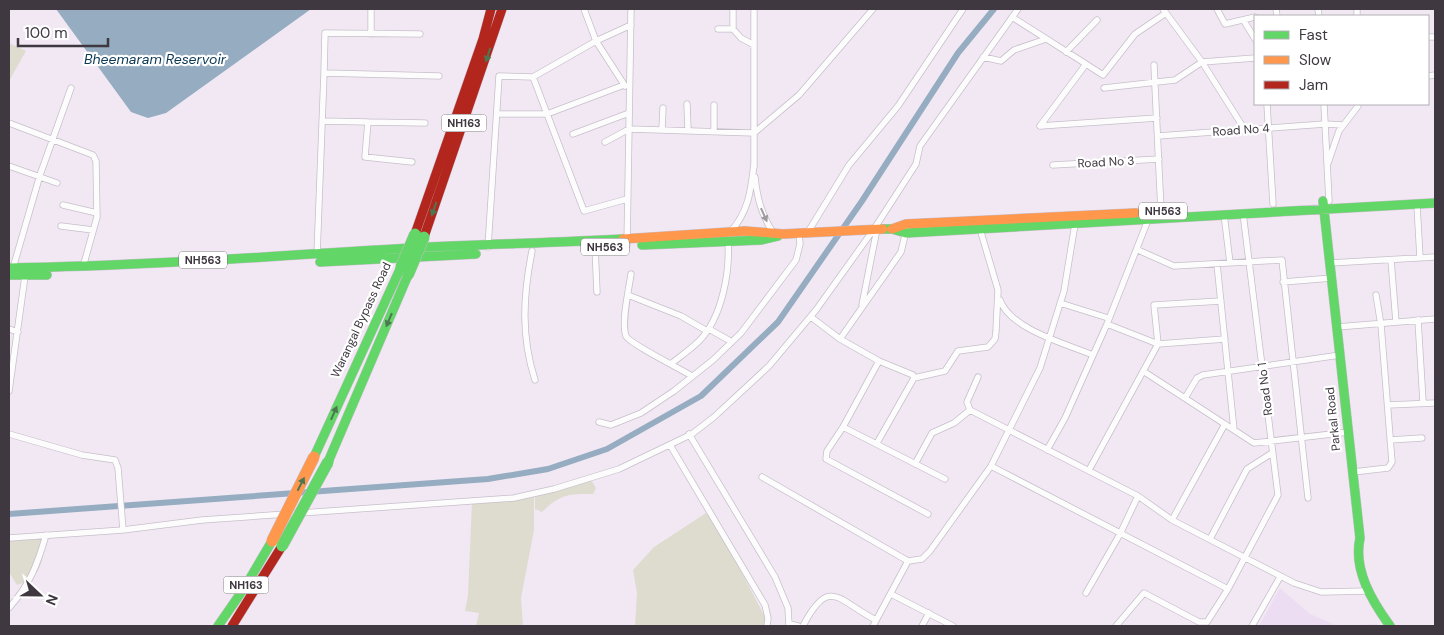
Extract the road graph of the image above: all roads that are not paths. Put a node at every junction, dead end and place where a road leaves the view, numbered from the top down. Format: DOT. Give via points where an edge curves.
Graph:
graph roads {
  1 [pos="371,9"];
  2 [pos="491,9"];
  3 [pos="502,9"];
  4 [pos="584,9"];
  5 [pos="631,9"];
  6 [pos="733,9"];
  7 [pos="754,9"];
  8 [pos="873,9"];
  9 [pos="963,9"];
  10 [pos="1018,9"];
  11 [pos="1217,9"];
  12 [pos="1251,9"];
  13 [pos="1165,11"];
  14 [pos="1012,16"];
  15 [pos="1253,17"];
  16 [pos="1097,20"];
  17 [pos="1244,20"];
  18 [pos="631,25"];
  19 [pos="718,28"];
  20 [pos="733,29"];
  21 [pos="371,34"];
  22 [pos="420,34"];
  23 [pos="1254,37"];
  24 [pos="1046,39"];
  25 [pos="596,41"];
  26 [pos="754,45"];
  27 [pos="1066,52"];
  28 [pos="983,57"];
  29 [pos="1254,58"];
  30 [pos="1202,62"];
  31 [pos="1086,64"];
  32 [pos="1154,65"];
  33 [pos="324,73"];
  34 [pos="439,76"];
  35 [pos="533,77"];
  36 [pos="1155,81"];
  37 [pos="626,87"];
  38 [pos="70,88"];
  39 [pos="1104,88"];
  40 [pos="687,104"];
  41 [pos="714,105"];
  42 [pos="1267,105"];
  43 [pos="1324,105"];
  44 [pos="1356,105"];
  45 [pos="663,108"];
  46 [pos="629,113"];
  47 [pos="497,114"];
  48 [pos="547,114"];
  49 [pos="1157,118"];
  50 [pos="322,121"];
  51 [pos="368,122"];
  52 [pos="9,123"];
  53 [pos="425,123"];
  54 [pos="1324,124"];
  55 [pos="1343,125"];
  56 [pos="1268,128"];
  57 [pos="628,129"];
  58 [pos="662,130"];
  59 [pos="688,130"];
  60 [pos="1245,130"];
  61 [pos="714,131"];
  62 [pos="754,133"];
  63 [pos="573,134"];
  64 [pos="1158,136"];
  65 [pos="53,139"];
  66 [pos="605,142"];
  67 [pos="1159,159"];
  68 [pos="412,162"];
  69 [pos="754,164"];
  70 [pos="1053,165"];
  71 [pos="9,166"];
  72 [pos="1327,166"];
  73 [pos="40,175"];
  74 [pos="57,183"];
  75 [pos="1435,196"];
  76 [pos="627,199"];
  77 [pos="63,204"];
  78 [pos="1273,204"];
  79 [pos="1325,204"];
  80 [pos="1417,204"];
  81 [pos="1435,204"];
  82 [pos="1161,211"];
  83 [pos="97,213"];
  84 [pos="1243,213"];
  85 [pos="1224,214"];
  86 [pos="1148,220"];
  87 [pos="1075,224"];
  88 [pos="61,226"];
  89 [pos="906,228"];
  90 [pos="874,229"];
  91 [pos="980,229"];
  92 [pos="93,230"];
  93 [pos="778,232"];
  94 [pos="809,233"];
  95 [pos="419,236"];
  96 [pos="728,237"];
  97 [pos="627,242"];
  98 [pos="488,247"];
  99 [pos="595,247"];
  100 [pos="1138,250"];
  101 [pos="532,251"];
  102 [pos="1435,257"];
  103 [pos="1420,258"];
  104 [pos="317,259"];
  105 [pos="1391,260"];
  106 [pos="1250,262"];
  107 [pos="1230,263"];
  108 [pos="1330,263"];
  109 [pos="1218,264"];
  110 [pos="82,267"];
  111 [pos="10,270"];
  112 [pos="405,271"];
  113 [pos="631,274"];
  114 [pos="24,276"];
  115 [pos="1332,278"];
  116 [pos="1284,282"];
  117 [pos="597,292"];
  118 [pos="1376,294"];
  119 [pos="628,295"];
  120 [pos="998,296"];
  121 [pos="1221,300"];
  122 [pos="1060,303"];
  123 [pos="861,308"];
  124 [pos="811,317"];
  125 [pos="1435,319"];
  126 [pos="1418,320"];
  127 [pos="1108,321"];
  128 [pos="1396,322"];
  129 [pos="1381,325"];
  130 [pos="1337,328"];
  131 [pos="9,329"];
  132 [pos="708,330"];
  133 [pos="18,332"];
  134 [pos="1048,337"];
  135 [pos="840,339"];
  136 [pos="1225,339"];
  137 [pos="732,342"];
  138 [pos="1158,344"];
  139 [pos="1093,355"];
  140 [pos="1340,355"];
  141 [pos="879,361"];
  142 [pos="1293,362"];
  143 [pos="672,363"];
  144 [pos="1262,366"];
  145 [pos="1143,371"];
  146 [pos="1228,371"];
  147 [pos="692,376"];
  148 [pos="978,377"];
  149 [pos="914,378"];
  150 [pos="535,380"];
  151 [pos="9,391"];
  152 [pos="1185,398"];
  153 [pos="1423,402"];
  154 [pos="1435,403"];
  155 [pos="1388,405"];
  156 [pos="970,410"];
  157 [pos="599,422"];
  158 [pos="1225,424"];
  159 [pos="843,427"];
  160 [pos="1010,429"];
  161 [pos="1234,430"];
  162 [pos="1349,432"];
  163 [pos="9,434"];
  164 [pos="689,434"];
  165 [pos="1302,438"];
  166 [pos="1422,438"];
  167 [pos="1390,440"];
  168 [pos="1271,441"];
  169 [pos="877,443"];
  170 [pos="670,445"];
  171 [pos="1047,450"];
  172 [pos="1272,453"];
  173 [pos="914,464"];
  174 [pos="991,466"];
  175 [pos="1088,470"];
  176 [pos="1353,472"];
  177 [pos="762,476"];
  178 [pos="944,479"];
  179 [pos="1138,496"];
  180 [pos="1308,498"];
  181 [pos="928,514"];
  182 [pos="1172,520"];
  183 [pos="123,530"];
  184 [pos="1120,534"];
  185 [pos="46,535"];
  186 [pos="9,538"];
  187 [pos="1210,540"];
  188 [pos="277,544"];
  189 [pos="1244,558"];
  190 [pos="908,561"];
  191 [pos="1280,577"];
  192 [pos="1228,588"];
  193 [pos="1368,591"];
  194 [pos="1086,593"];
  195 [pos="891,594"];
  196 [pos="9,608"];
  197 [pos="929,613"];
  198 [pos="876,620"];
  199 [pos="789,625"];
  200 [pos="218,626"];
  201 [pos="232,626"];
  202 [pos="767,626"];
  203 [pos="798,626"];
  204 [pos="803,626"];
  205 [pos="873,626"];
  206 [pos="922,626"];
  207 [pos="953,626"];
  208 [pos="1118,626"];
  209 [pos="1252,626"];
  210 [pos="1390,626"];
  1 -- 21 [label="street"];
  2 -- 95 [label="main road, Warangal Bypass Road / NH163"];
  3 -- 95 [label="main road, Warangal Bypass Road / NH163, one-way"];
  4 -- 25 [label="street"];
  5 -- 18 [label="street"];
  6 -- 20 [label="street"];
  7 -- 26 [label="street"];
  8 -- 62 [label="street" via="799,95"];
  9 -- 94 [label="street" via="898,106 849,165"];
  10 -- 14 [label="street"];
  11 -- 17 [label="street" via="1225,24"];
  12 -- 15 [label="street"];
  13 -- 30 [label="street"];
  13 -- 31 [label="street" via="1136,34 1103,75"];
  14 -- 24 [label="street"];
  14 -- 28 [label="street"];
  15 -- 17 [label="street"];
  16 -- 27 [label="street"];
  17 -- 23 [label="street"];
  18 -- 25 [label="street"];
  18 -- 37 [label="street"];
  19 -- 20 [label="street"];
  20 -- 26 [label="street"];
  21 -- 22 [label="street"];
  21 -- 33 [label="street" via="325,33"];
  24 -- 27 [label="street"];
  24 -- 28 [label="street" via="1014,50 1001,61"];
  25 -- 35 [label="street"];
  25 -- 37 [label="street"];
  26 -- 62 [label="street"];
  27 -- 31 [label="street"];
  28 -- 90 [label="street" via="920,146 916,164"];
  29 -- 30 [label="street"];
  30 -- 36 [label="street" via="1174,80"];
  30 -- 60 [label="street"];
  31 -- 49 [label="street" via="1040,126"];
  32 -- 36 [label="street"];
  33 -- 34 [label="street"];
  33 -- 50 [label="street"];
  35 -- 47 [label="street" via="499,76"];
  35 -- 48 [label="street"];
  36 -- 39 [label="street"];
  36 -- 49 [label="street"];
  37 -- 46 [label="street"];
  37 -- 48 [label="street"];
  38 -- 65 [label="street"];
  40 -- 59 [label="street"];
  41 -- 61 [label="street"];
  42 -- 56 [label="street"];
  43 -- 54 [label="street, Parkal Road"];
  44 -- 55 [label="street"];
  45 -- 58 [label="street"];
  46 -- 57 [label="street"];
  46 -- 63 [label="street"];
  47 -- 48 [label="street"];
  47 -- 98 [label="street"];
  48 -- 76 [label="street" via="584,212"];
  49 -- 64 [label="street"];
  50 -- 51 [label="street"];
  50 -- 104 [label="street"];
  51 -- 53 [label="street"];
  51 -- 68 [label="street" via="365,157"];
  52 -- 65 [label="street"];
  54 -- 55 [label="street, Road No 4"];
  54 -- 56 [label="street, Road No 4"];
  54 -- 72 [label="street, Parkal Road"];
  55 -- 72 [label="street"];
  56 -- 60 [label="street, Road No 4"];
  56 -- 78 [label="street"];
  57 -- 58 [label="street"];
  57 -- 66 [label="street"];
  57 -- 76 [label="street"];
  58 -- 59 [label="street"];
  59 -- 61 [label="street"];
  60 -- 64 [label="street, Road No 4"];
  61 -- 62 [label="street"];
  62 -- 69 [label="street"];
  64 -- 67 [label="street"];
  65 -- 73 [label="street"];
  65 -- 83 [label="street" via="93,155 96,161"];
  67 -- 70 [label="street, Road No 3"];
  67 -- 82 [label="street"];
  69 -- 93 [label="street, one-way" via="757,199 764,218"];
  69 -- 96 [label="street" via="750,199"];
  71 -- 73 [label="street"];
  72 -- 79 [label="street, Parkal Road"];
  73 -- 74 [label="street"];
  73 -- 111 [label="street"];
  75 -- 79 [label="main road, NH563"];
  76 -- 97 [label="street"];
  77 -- 83 [label="street"];
  78 -- 79 [label="main road, NH563"];
  78 -- 82 [label="main road, NH563"];
  79 -- 80 [label="main road, NH563"];
  79 -- 84 [label="main road, NH563"];
  79 -- 108 [label="main road, Parkal Road"];
  80 -- 81 [label="main road, NH563"];
  80 -- 103 [label="street"];
  82 -- 89 [label="main road, NH563"];
  83 -- 92 [label="street"];
  84 -- 85 [label="main road, NH563"];
  84 -- 106 [label="street, Road No 1"];
  85 -- 86 [label="main road, NH563"];
  85 -- 107 [label="street"];
  86 -- 87 [label="main road, NH563"];
  86 -- 100 [label="street"];
  87 -- 91 [label="main road, NH563"];
  87 -- 122 [label="street"];
  88 -- 92 [label="street"];
  89 -- 90 [label="main road, NH563"];
  89 -- 91 [label="main road, NH563"];
  89 -- 123 [label="street" via="901,252"];
  90 -- 94 [label="main road, NH563"];
  90 -- 123 [label="street"];
  90 -- 124 [label="street"];
  91 -- 120 [label="street"];
  92 -- 110 [label="street"];
  93 -- 94 [label="main road, NH563"];
  93 -- 96 [label="main road, NH563" via="761,240"];
  94 -- 137 [label="street" via="800,244 796,260"];
  95 -- 112 [label="main road, Warangal Bypass Road / NH163, bridge"];
  96 -- 97 [label="main road, NH563"];
  96 -- 132 [label="street" via="728,277"];
  97 -- 98 [label="main road, NH563"];
  97 -- 99 [label="main road, NH563"];
  98 -- 104 [label="main road, NH563" via="429,247"];
  99 -- 101 [label="main road, NH563"];
  99 -- 117 [label="street"];
  100 -- 109 [label="street" via="1174,266"];
  100 -- 127 [label="street"];
  101 -- 104 [label="main road, NH563"];
  101 -- 150 [label="street" via="524,307 527,356"];
  102 -- 103 [label="street"];
  103 -- 105 [label="street"];
  104 -- 110 [label="main road, NH563"];
  104 -- 114 [label="main road, NH563"];
  105 -- 108 [label="street"];
  105 -- 128 [label="street"];
  106 -- 107 [label="street"];
  106 -- 116 [label="street" via="1282,260"];
  106 -- 144 [label="street, Road No 1"];
  107 -- 109 [label="street"];
  108 -- 115 [label="main road, Parkal Road"];
  109 -- 121 [label="street"];
  110 -- 111 [label="main road, NH563"];
  111 -- 114 [label="main road, NH563"];
  188 -- 112 [label="main road, Warangal Bypass Road / NH163, one-way, bridge" via="314,457"];
  112 -- 188 [label="main road, Warangal Bypass Road / NH163, one-way, bridge" via="328,462"];
  113 -- 119 [label="street"];
  114 -- 133 [label="street"];
  115 -- 116 [label="street"];
  115 -- 130 [label="main road, Parkal Road"];
  116 -- 142 [label="street"];
  118 -- 129 [label="street"];
  119 -- 132 [label="street"];
  119 -- 143 [label="street" via="626,336 639,347"];
  120 -- 134 [label="street" via="1005,312"];
  120 -- 149 [label="street" via="996,331 991,344 982,349 962,349 945,371"];
  121 -- 136 [label="street"];
  121 -- 138 [label="street" via="1154,305"];
  122 -- 127 [label="street"];
  122 -- 134 [label="street"];
  123 -- 135 [label="street"];
  124 -- 135 [label="street"];
  124 -- 164 [label="street" via="769,366 714,417"];
  125 -- 126 [label="street"];
  126 -- 128 [label="street"];
  126 -- 153 [label="street"];
  127 -- 138 [label="street"];
  127 -- 139 [label="street"];
  128 -- 129 [label="street"];
  129 -- 130 [label="street"];
  129 -- 155 [label="street"];
  130 -- 140 [label="main road, Parkal Road"];
  131 -- 133 [label="street"];
  132 -- 137 [label="street"];
  132 -- 143 [label="street"];
  133 -- 151 [label="street"];
  134 -- 139 [label="street"];
  134 -- 160 [label="street" via="1040,368"];
  135 -- 141 [label="street"];
  136 -- 138 [label="street"];
  136 -- 146 [label="street"];
  137 -- 147 [label="street"];
  138 -- 145 [label="street"];
  139 -- 171 [label="street"];
  140 -- 142 [label="street"];
  140 -- 162 [label="main road, Parkal Road"];
  141 -- 149 [label="street"];
  141 -- 159 [label="street"];
  142 -- 144 [label="street"];
  142 -- 165 [label="street"];
  143 -- 147 [label="street"];
  144 -- 146 [label="street"];
  144 -- 168 [label="street, Road No 1"];
  145 -- 152 [label="street"];
  145 -- 175 [label="street"];
  146 -- 152 [label="street" via="1198,378"];
  146 -- 161 [label="street"];
  147 -- 157 [label="street" via="641,412 611,425"];
  148 -- 156 [label="street" via="967,402"];
  149 -- 169 [label="street"];
  152 -- 158 [label="street"];
  153 -- 154 [label="street"];
  153 -- 155 [label="street"];
  155 -- 167 [label="street"];
  156 -- 160 [label="street"];
  156 -- 173 [label="street" via="954,424 932,433"];
  158 -- 161 [label="street"];
  158 -- 182 [label="street"];
  159 -- 169 [label="street"];
  159 -- 181 [label="street" via="827,451 828,461"];
  160 -- 171 [label="street"];
  160 -- 174 [label="street"];
  161 -- 168 [label="street" via="1254,443"];
  162 -- 165 [label="street"];
  162 -- 176 [label="main road, Parkal Road"];
  163 -- 183 [label="street" via="82,455 112,458 118,463"];
  164 -- 170 [label="street"];
  164 -- 199 [label="street" via="775,577 788,608"];
  165 -- 168 [label="street"];
  165 -- 180 [label="street"];
  166 -- 167 [label="street"];
  167 -- 176 [label="street" via="1392,462 1388,468"];
  168 -- 172 [label="street, Road No 1"];
  169 -- 173 [label="street"];
  170 -- 183 [label="street" via="619,469 514,498 202,520"];
  170 -- 202 [label="street" via="765,605"];
  171 -- 175 [label="street"];
  172 -- 187 [label="street" via="1248,469"];
  172 -- 189 [label="street, Road No 1" via="1278,495"];
  173 -- 178 [label="street"];
  174 -- 184 [label="street"];
  174 -- 190 [label="street" via="925,557"];
  175 -- 179 [label="street"];
  176 -- 193 [label="main road, Parkal Road" via="1360,538 1357,545"];
  177 -- 190 [label="street"];
  179 -- 182 [label="street"];
  179 -- 184 [label="street"];
  182 -- 187 [label="street"];
  183 -- 185 [label="street"];
  184 -- 192 [label="street"];
  184 -- 194 [label="street"];
  185 -- 186 [label="street"];
  185 -- 196 [label="street" via="38,564 26,589"];
  187 -- 189 [label="street"];
  188 -- 200 [label="main road, Warangal Bypass Road / NH163"];
  188 -- 201 [label="main road, NH163"];
  189 -- 191 [label="street"];
  189 -- 192 [label="street, Road No 1"];
  190 -- 195 [label="street"];
  191 -- 193 [label="street" via="1321,592"];
  191 -- 209 [label="street"];
  192 -- 208 [label="street, Road No 1" via="1205,623 1144,593"];
  193 -- 210 [label="main road, Parkal Road"];
  195 -- 197 [label="street"];
  195 -- 198 [label="street"];
  197 -- 206 [label="street"];
  197 -- 207 [label="street"];
  198 -- 204 [label="street" via="839,596 831,595 816,604"];
  198 -- 205 [label="street"];
  199 -- 203 [label="street"];
}
